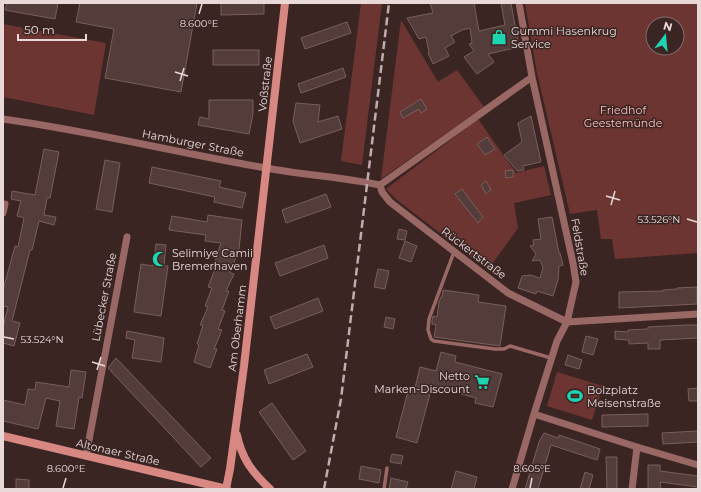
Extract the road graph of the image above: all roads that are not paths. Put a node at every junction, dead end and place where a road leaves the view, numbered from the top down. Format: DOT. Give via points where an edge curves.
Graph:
graph roads {
  1 [pos="285,3"];
  2 [pos="520,3"];
  3 [pos="532,76"];
  4 [pos="3,118"];
  5 [pos="266,168"];
  6 [pos="383,183"];
  7 [pos="5,204"];
  8 [pos="3,213"];
  9 [pos="127,237"];
  10 [pos="454,252"];
  11 [pos="698,314"];
  12 [pos="568,322"];
  13 [pos="552,358"];
  14 [pos="534,414"];
  15 [pos="235,428"];
  16 [pos="3,436"];
  17 [pos="638,447"];
  18 [pos="86,456"];
  19 [pos="698,465"];
  20 [pos="387,468"];
  21 [pos="226,489"];
  22 [pos="270,489"];
  23 [pos="384,489"];
  24 [pos="512,489"];
  25 [pos="632,489"];
  1 -- 5 [label="street, Voßstraße"];
  2 -- 3 [label="street, Feldstraße"];
  3 -- 6 [label="street"];
  3 -- 12 [label="street, Feldstraße" via="576,282"];
  4 -- 5 [label="street, Hamburger Straße"];
  5 -- 6 [label="street, Hamburger Straße"];
  5 -- 15 [label="street, Am Oberhamm"];
  6 -- 10 [label="street, Rückertstraße" via="382,192 390,202"];
  7 -- 8 [label="street"];
  9 -- 18 [label="street, Lübecker Straße"];
  10 -- 12 [label="street, Rückertstraße" via="508,293"];
  10 -- 13 [label="lane" via="429,319 428,330 431,339 494,349 510,346"];
  11 -- 12 [label="street"];
  12 -- 13 [label="street, Feldstraße" via="557,341"];
  13 -- 14 [label="street, Feldstraße"];
  14 -- 17 [label="street"];
  14 -- 24 [label="street, Feldstraße"];
  15 -- 21 [label="street, Am Oberhamm"];
  15 -- 22 [label="street" via="240,450 249,466"];
  16 -- 18 [label="street, Altonaer Straße"];
  17 -- 19 [label="street"];
  17 -- 25 [label="street"];
  18 -- 21 [label="street, Altonaer Straße"];
  20 -- 23 [label="lane"];
}
